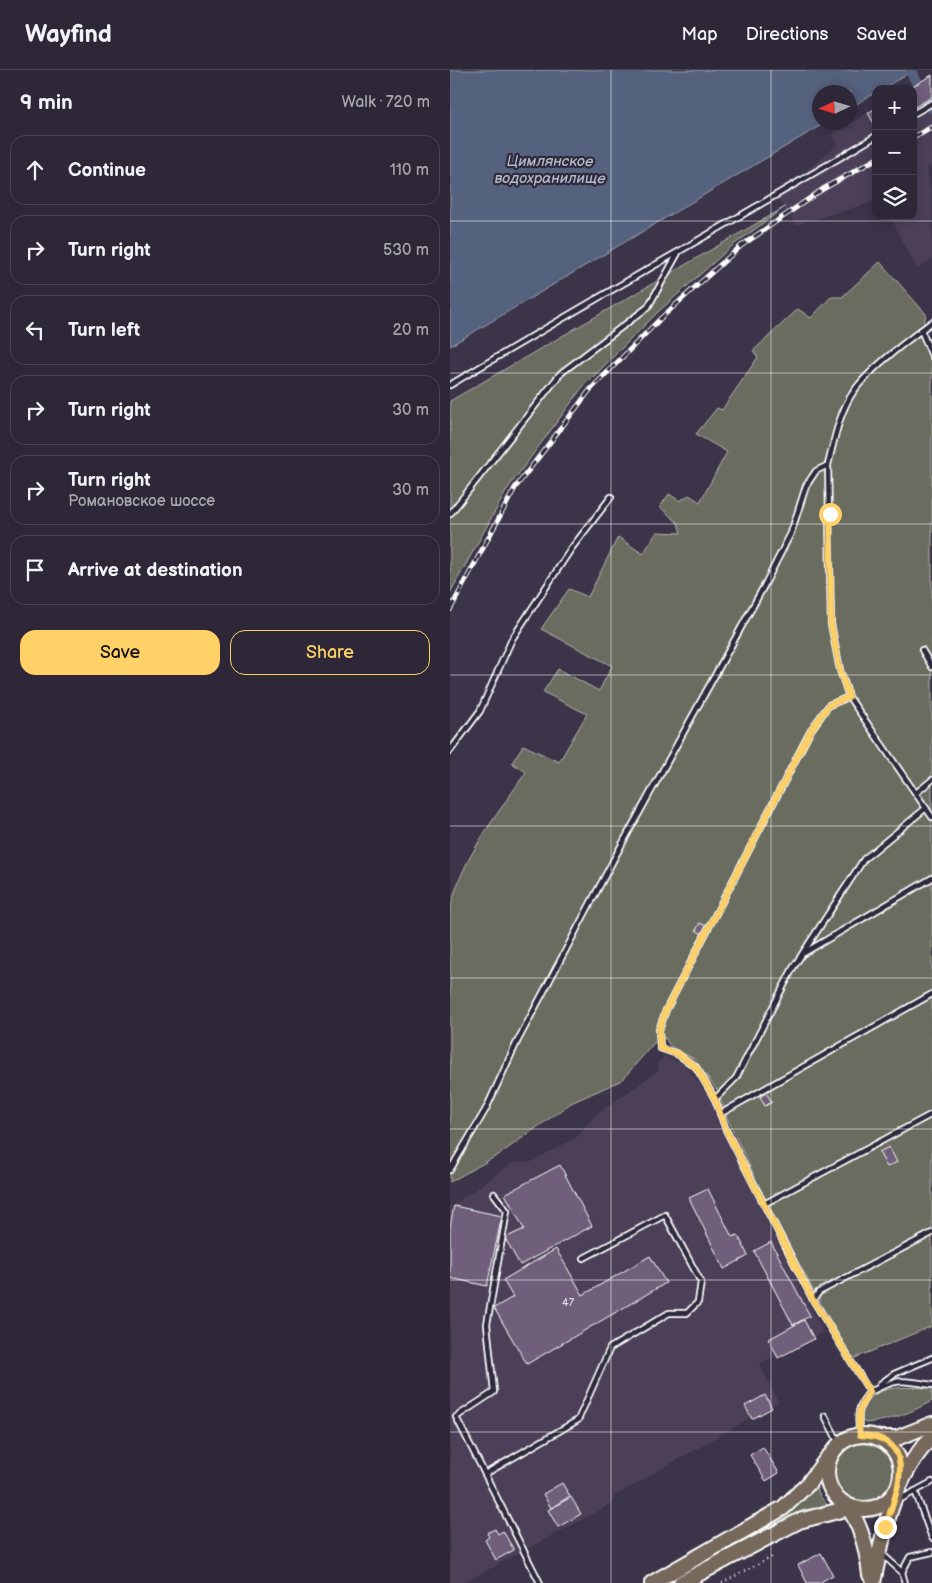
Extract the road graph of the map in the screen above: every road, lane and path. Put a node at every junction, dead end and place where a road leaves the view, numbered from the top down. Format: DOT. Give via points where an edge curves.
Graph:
graph roads {
  1 [pos="932,103"];
  2 [pos="917,112"];
  3 [pos="872,138"];
  4 [pos="679,252"];
  5 [pos="932,322"];
  6 [pos="921,330"];
  7 [pos="932,356"];
  8 [pos="450,385"];
  9 [pos="828,464"];
  10 [pos="611,497"];
  11 [pos="450,514"];
  12 [pos="922,650"];
  13 [pos="932,667"];
  14 [pos="849,697"];
  15 [pos="450,751"];
  16 [pos="932,780"];
  17 [pos="916,793"];
  18 [pos="926,808"];
  19 [pos="932,817"];
  20 [pos="932,878"];
  21 [pos="802,954"];
  22 [pos="932,994"];
  23 [pos="715,1099"];
  24 [pos="720,1114"];
  25 [pos="932,1114"];
  26 [pos="450,1170"];
  27 [pos="494,1194"];
  28 [pos="764,1204"];
  29 [pos="932,1233"];
  30 [pos="584,1258"];
  31 [pos="813,1300"];
  32 [pos="932,1358"];
  33 [pos="932,1385"];
  34 [pos="870,1392"];
  35 [pos="825,1416"];
  36 [pos="932,1424"];
  37 [pos="860,1435"];
  38 [pos="932,1437"];
  39 [pos="878,1438"];
  40 [pos="835,1448"];
  41 [pos="485,1474"];
  42 [pos="932,1482"];
  43 [pos="900,1484"];
  44 [pos="915,1491"];
  45 [pos="893,1503"];
  46 [pos="849,1508"];
  47 [pos="932,1538"];
  48 [pos="879,1552"];
  49 [pos="932,1552"];
  50 [pos="772,1557"];
  51 [pos="902,1572"];
  52 [pos="540,1583"];
  53 [pos="652,1583"];
  54 [pos="681,1583"];
  55 [pos="722,1583"];
  56 [pos="872,1583"];
  57 [pos="905,1583"];
  1 -- 2 [label="lane"];
  3 -- 4 [label="lane"];
  4 -- 8 [label="lane"];
  4 -- 11 [label="lane" via="648,306 560,373"];
  5 -- 6 [label="lane"];
  6 -- 7 [label="lane"];
  6 -- 9 [label="lane" via="879,365 854,392 839,423"];
  9 -- 14 [label="lane" via="831,624"];
  9 -- 26 [label="lane" via="816,471 806,486 790,533 764,586 615,856 517,1042 486,1109"];
  10 -- 15 [label="lane" via="571,549 512,639 480,711"];
  12 -- 13 [label="lane"];
  14 -- 17 [label="lane"];
  14 -- 23 [label="lane" via="829,705 811,730 670,1002 659,1030 660,1048 678,1054 696,1067"];
  16 -- 17 [label="lane"];
  17 -- 18 [label="lane"];
  18 -- 19 [label="lane"];
  18 -- 21 [label="lane" via="864,859"];
  20 -- 21 [label="lane"];
  21 -- 23 [label="lane" via="736,1078"];
  22 -- 24 [label="lane"];
  23 -- 24 [label="lane"];
  24 -- 28 [label="lane"];
  25 -- 28 [label="lane"];
  27 -- 41 [label="lane" via="507,1211 487,1324 494,1392 456,1417"];
  28 -- 31 [label="lane"];
  29 -- 31 [label="lane" via="819,1292"];
  30 -- 41 [label="lane" via="665,1215 701,1282 698,1302 686,1312 669,1313 610,1348 578,1420"];
  31 -- 34 [label="lane"];
  32 -- 34 [label="lane" via="894,1374"];
  33 -- 34 [label="lane" via="891,1381"];
  34 -- 37 [label="lane" via="860,1404"];
  35 -- 40 [label="lane"];
  36 -- 39 [label="main road" via="897,1438"];
  37 -- 39 [label="main road"];
  37 -- 40 [label="main road"];
  38 -- 43 [label="main road"];
  39 -- 43 [label="main road" via="893,1449 899,1460"];
  40 -- 46 [label="main road" via="827,1465 828,1484 838,1501"];
  40 -- 53 [label="main road" via="808,1484 783,1508"];
  41 -- 52 [label="lane"];
  42 -- 44 [label="lane"];
  43 -- 45 [label="main road"];
  43 -- 46 [label="main road" via="886,1503 874,1509"];
  44 -- 45 [label="lane"];
  44 -- 47 [label="lane"];
  45 -- 48 [label="main road"];
  46 -- 54 [label="main road" via="799,1521"];
  46 -- 56 [label="main road" via="859,1524 867,1549"];
  48 -- 51 [label="lane"];
  48 -- 56 [label="main road"];
  49 -- 51 [label="lane" via="910,1557"];
  50 -- 55 [label="path"];
  51 -- 57 [label="lane"];
}
